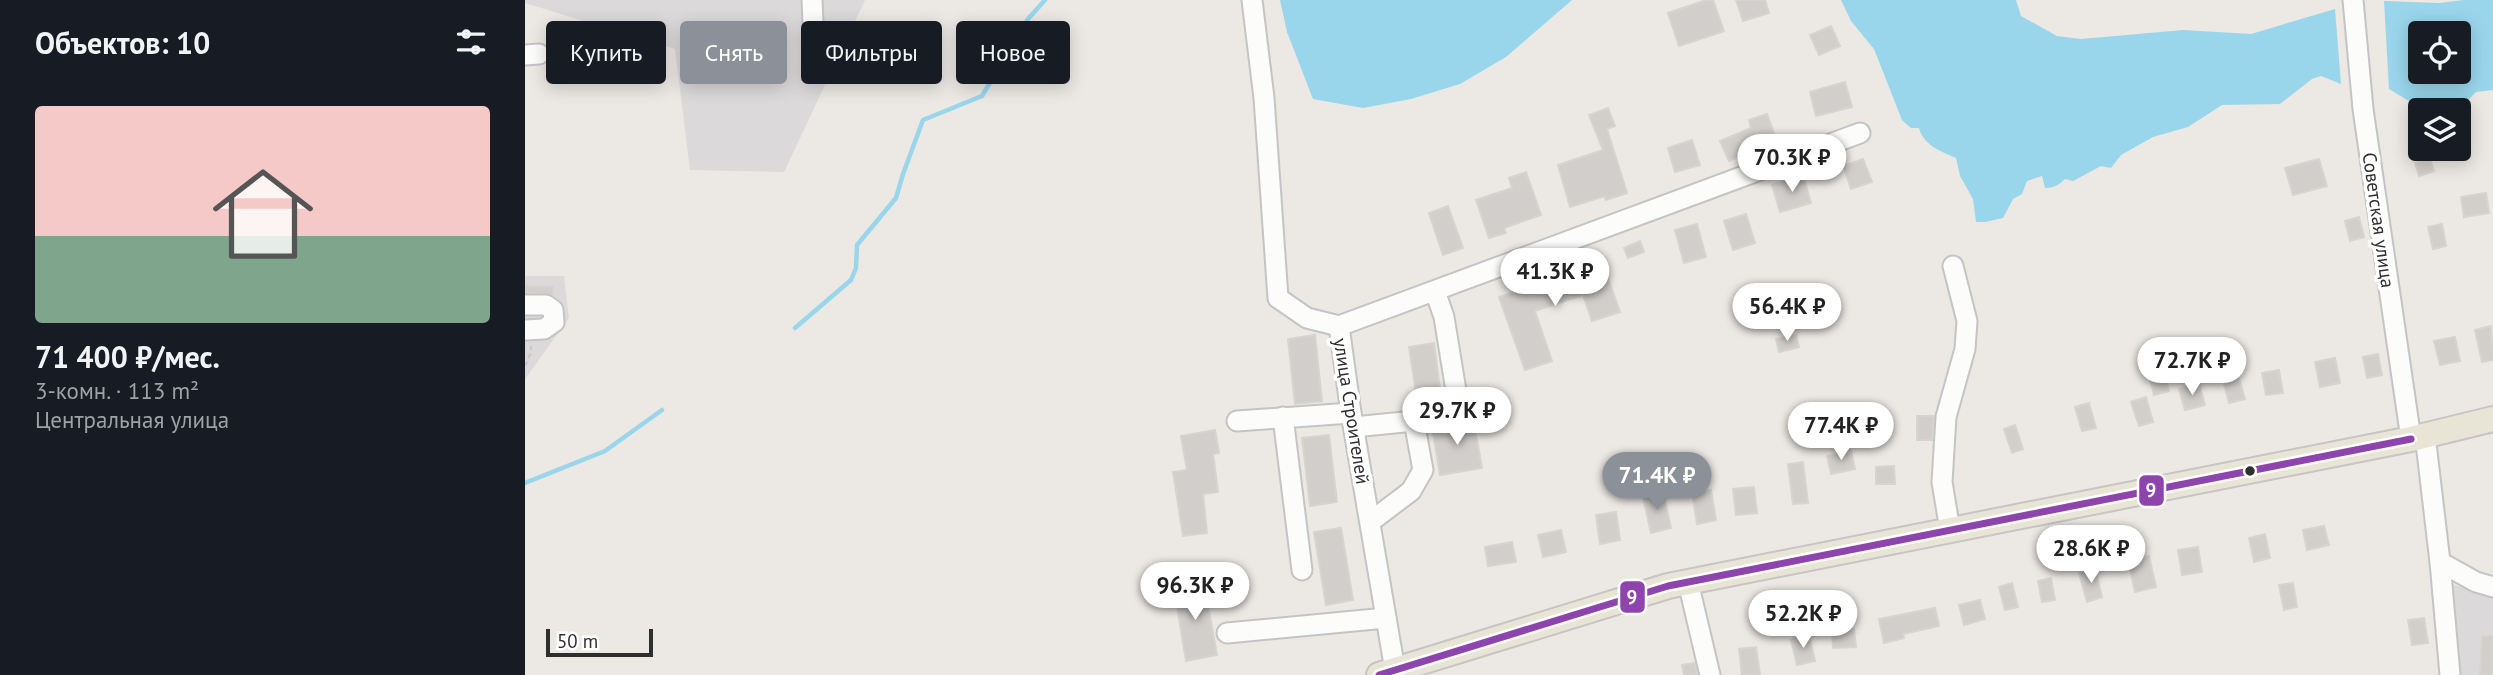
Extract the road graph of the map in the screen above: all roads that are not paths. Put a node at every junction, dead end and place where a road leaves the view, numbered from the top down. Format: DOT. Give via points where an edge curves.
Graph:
graph roads {
  1 [pos="812,0"];
  2 [pos="1252,0"];
  3 [pos="2353,0"];
  4 [pos="813,21"];
  5 [pos="1860,133"];
  6 [pos="1953,266"];
  7 [pos="1435,291"];
  8 [pos="525,304"];
  9 [pos="1339,327"];
  10 [pos="528,330"];
  11 [pos="1283,418"];
  12 [pos="2493,419"];
  13 [pos="1352,420"];
  14 [pos="1237,421"];
  15 [pos="1414,421"];
  16 [pos="2418,437"];
  17 [pos="1370,522"];
  18 [pos="1950,530"];
  19 [pos="2440,562"];
  20 [pos="1302,570"];
  21 [pos="1688,582"];
  22 [pos="2493,587"];
  23 [pos="1386,618"];
  24 [pos="1227,633"];
  25 [pos="1387,673"];
  26 [pos="1710,675"];
  27 [pos="2450,675"];
  1 -- 4 [label="street"];
  2 -- 9 [label="street" via="1278,298 1307,318"];
  3 -- 16 [label="street, Советская улица" via="2363,109"];
  5 -- 7 [label="street, улица Строителей"];
  6 -- 18 [label="street" via="1967,321 1965,349 1946,417 1942,482"];
  7 -- 9 [label="street, улица Строителей"];
  7 -- 15 [label="street" via="1444,317 1458,403"];
  8 -- 10 [label="street" via="553,310 554,321 544,329"];
  9 -- 13 [label="street, улица Строителей"];
  11 -- 13 [label="street"];
  11 -- 14 [label="street"];
  11 -- 20 [label="street"];
  12 -- 16 [label="main road"];
  13 -- 15 [label="street"];
  13 -- 17 [label="street, улица Строителей"];
  15 -- 17 [label="street" via="1423,470 1411,491"];
  16 -- 18 [label="main road"];
  16 -- 19 [label="street, Советская улица"];
  17 -- 23 [label="street, улица Строителей"];
  18 -- 21 [label="main road"];
  19 -- 22 [label="street"];
  19 -- 27 [label="street, Советская улица"];
  21 -- 25 [label="main road"];
  21 -- 26 [label="street"];
  23 -- 24 [label="street"];
  23 -- 25 [label="street, улица Строителей"];
}
